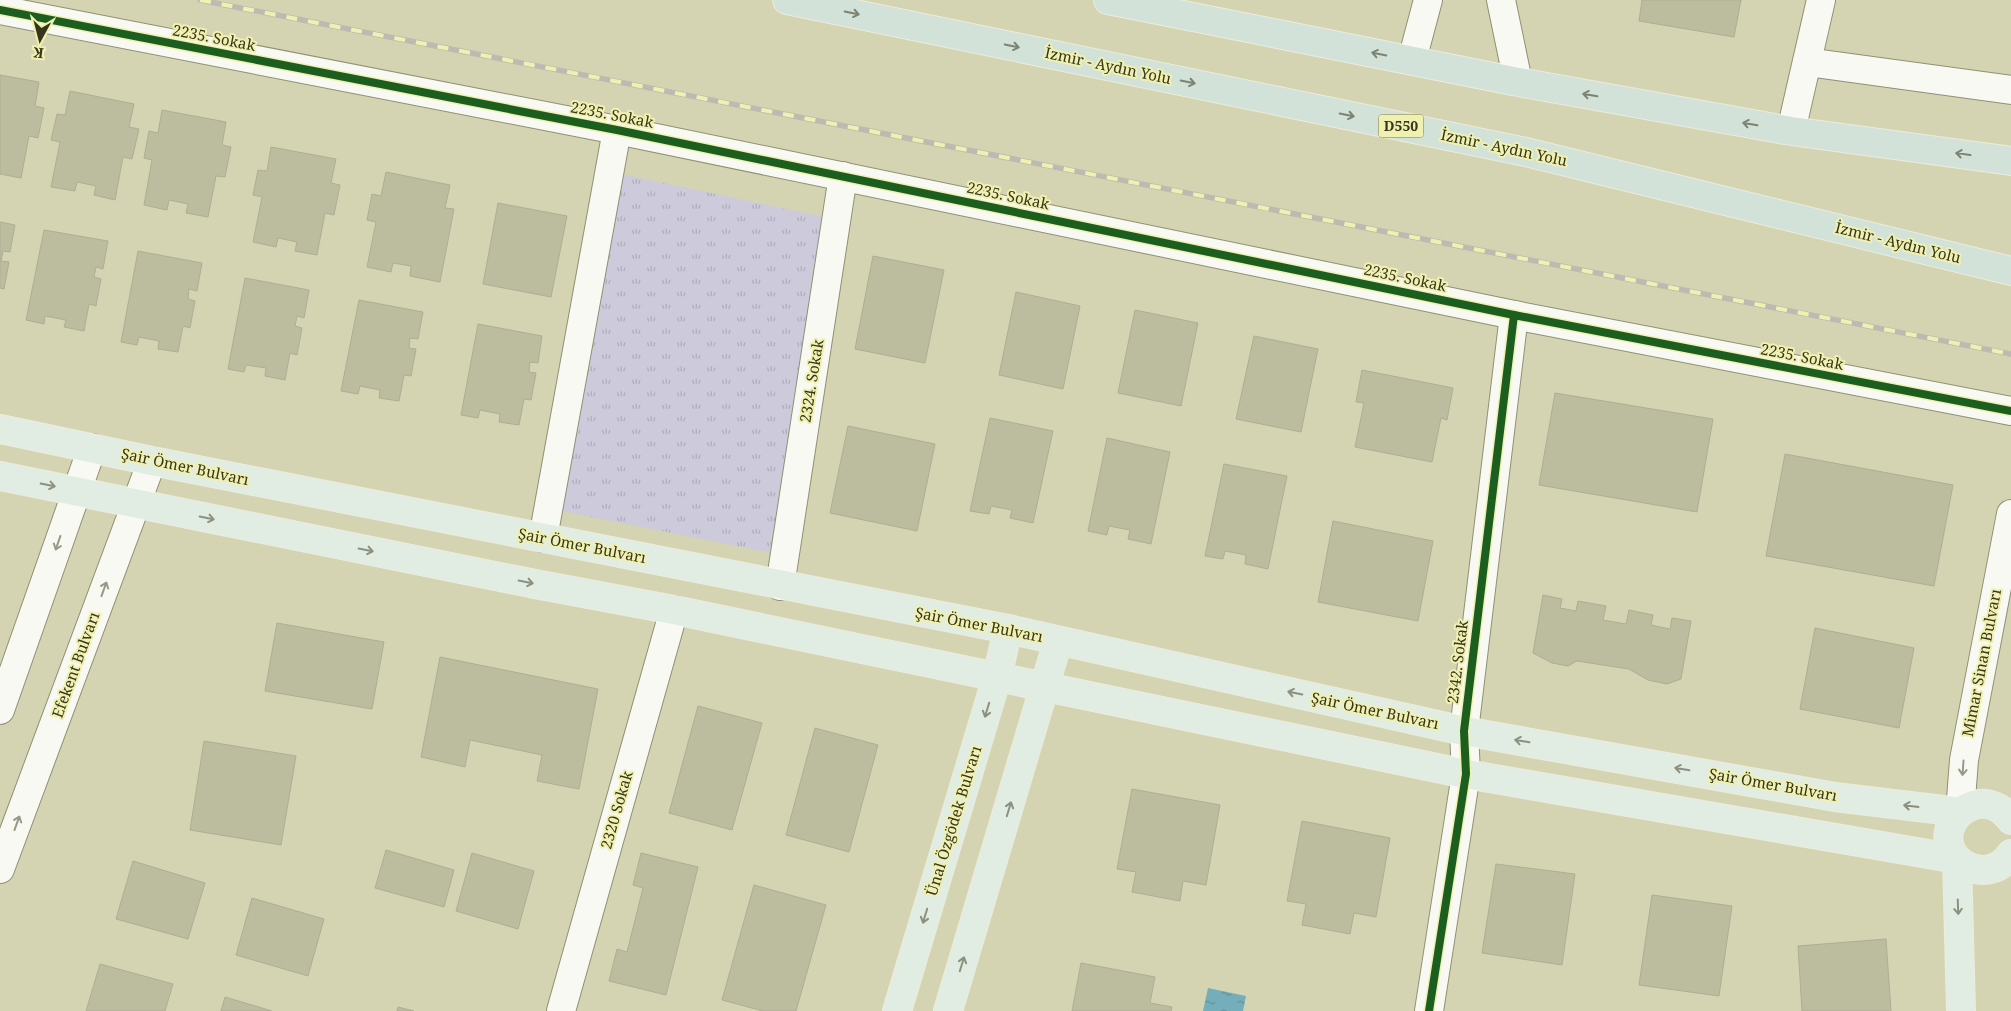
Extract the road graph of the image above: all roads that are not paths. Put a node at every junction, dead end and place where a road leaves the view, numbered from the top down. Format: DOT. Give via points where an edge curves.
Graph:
graph roads {
  1 [pos="788,0"];
  2 [pos="1108,0"];
  3 [pos="1501,0"];
  4 [pos="1821,0"];
  5 [pos="1425,1"];
  6 [pos="0,10"];
  7 [pos="1412,60"];
  8 [pos="1807,62"];
  9 [pos="1518,82"];
  10 [pos="2011,90"];
  11 [pos="618,130"];
  12 [pos="1791,131"];
  13 [pos="2011,161"];
  14 [pos="843,176"];
  15 [pos="2011,271"];
  16 [pos="1514,315"];
  17 [pos="2011,411"];
  18 [pos="0,429"];
  19 [pos="92,448"];
  20 [pos="152,461"];
  21 [pos="0,476"];
  22 [pos="77,490"];
  23 [pos="136,504"];
  24 [pos="2011,514"];
  25 [pos="543,538"];
  26 [pos="780,586"];
  27 [pos="674,610"];
  28 [pos="1008,629"];
  29 [pos="1058,641"];
  30 [pos="997,677"];
  31 [pos="1046,688"];
  32 [pos="0,710"];
  33 [pos="1464,731"];
  34 [pos="1466,774"];
  35 [pos="1960,812"];
  36 [pos="2011,820"];
  37 [pos="2011,854"];
  38 [pos="1957,859"];
  39 [pos="0,869"];
  40 [pos="561,1011"];
  41 [pos="897,1011"];
  42 [pos="948,1011"];
  43 [pos="1429,1011"];
  44 [pos="1961,1011"];
  1 -- 15 [label="highway, İzmir - Aydın Yolu / D550, one-way" via="1526,152"];
  7 -- 2 [label="highway, one-way"];
  3 -- 9 [label="street"];
  4 -- 8 [label="street"];
  5 -- 7 [label="street"];
  6 -- 11 [label="street, 2235. Sokak"];
  7 -- 9 [label="highway"];
  8 -- 10 [label="street"];
  8 -- 12 [label="street"];
  12 -- 9 [label="highway, one-way"];
  11 -- 14 [label="street, 2235. Sokak"];
  11 -- 25 [label="street"];
  13 -- 12 [label="highway, one-way"];
  14 -- 16 [label="street, 2235. Sokak"];
  14 -- 26 [label="street, 2324. Sokak"];
  16 -- 17 [label="street, 2235. Sokak"];
  16 -- 33 [label="street, 2342. Sokak"];
  18 -- 19 [label="main road, Şair Ömer Bulvarı"];
  19 -- 20 [label="main road, Şair Ömer Bulvarı"];
  19 -- 22 [label="street"];
  20 -- 23 [label="street, Efekent Bulvarı"];
  20 -- 25 [label="main road, Şair Ömer Bulvarı"];
  21 -- 22 [label="main road, one-way"];
  22 -- 23 [label="main road"];
  22 -- 32 [label="street, one-way"];
  23 -- 27 [label="main road, one-way"];
  39 -- 23 [label="street, Efekent Bulvarı, one-way"];
  24 -- 35 [label="street, Mimar Sinan Bulvarı, one-way" via="1964,760"];
  25 -- 26 [label="main road, Şair Ömer Bulvarı"];
  26 -- 28 [label="main road, Şair Ömer Bulvarı"];
  27 -- 30 [label="main road"];
  27 -- 40 [label="street, 2320 Sokak"];
  28 -- 29 [label="main road, Şair Ömer Bulvarı"];
  28 -- 30 [label="main road, Ünal Özgödek Bulvarı"];
  29 -- 31 [label="main road"];
  33 -- 29 [label="main road, Şair Ömer Bulvarı, one-way"];
  30 -- 31 [label="main road"];
  30 -- 41 [label="main road, Ünal Özgödek Bulvarı, one-way"];
  31 -- 34 [label="main road"];
  42 -- 31 [label="main road, one-way"];
  33 -- 34 [label="street, 2342. Sokak"];
  35 -- 33 [label="main road, Şair Ömer Bulvarı, one-way" via="1836,797"];
  34 -- 38 [label="main road"];
  34 -- 43 [label="street, 2342. Sokak"];
  35 -- 36 [label="main road, Şair Ömer Bulvarı" via="1975,805 1992,805"];
  35 -- 38 [label="main road" via="1950,826 1949,835 1952,852"];
  37 -- 38 [label="main road" via="1998,867 1987,870 1965,866"];
  38 -- 44 [label="main road, one-way"];
}
